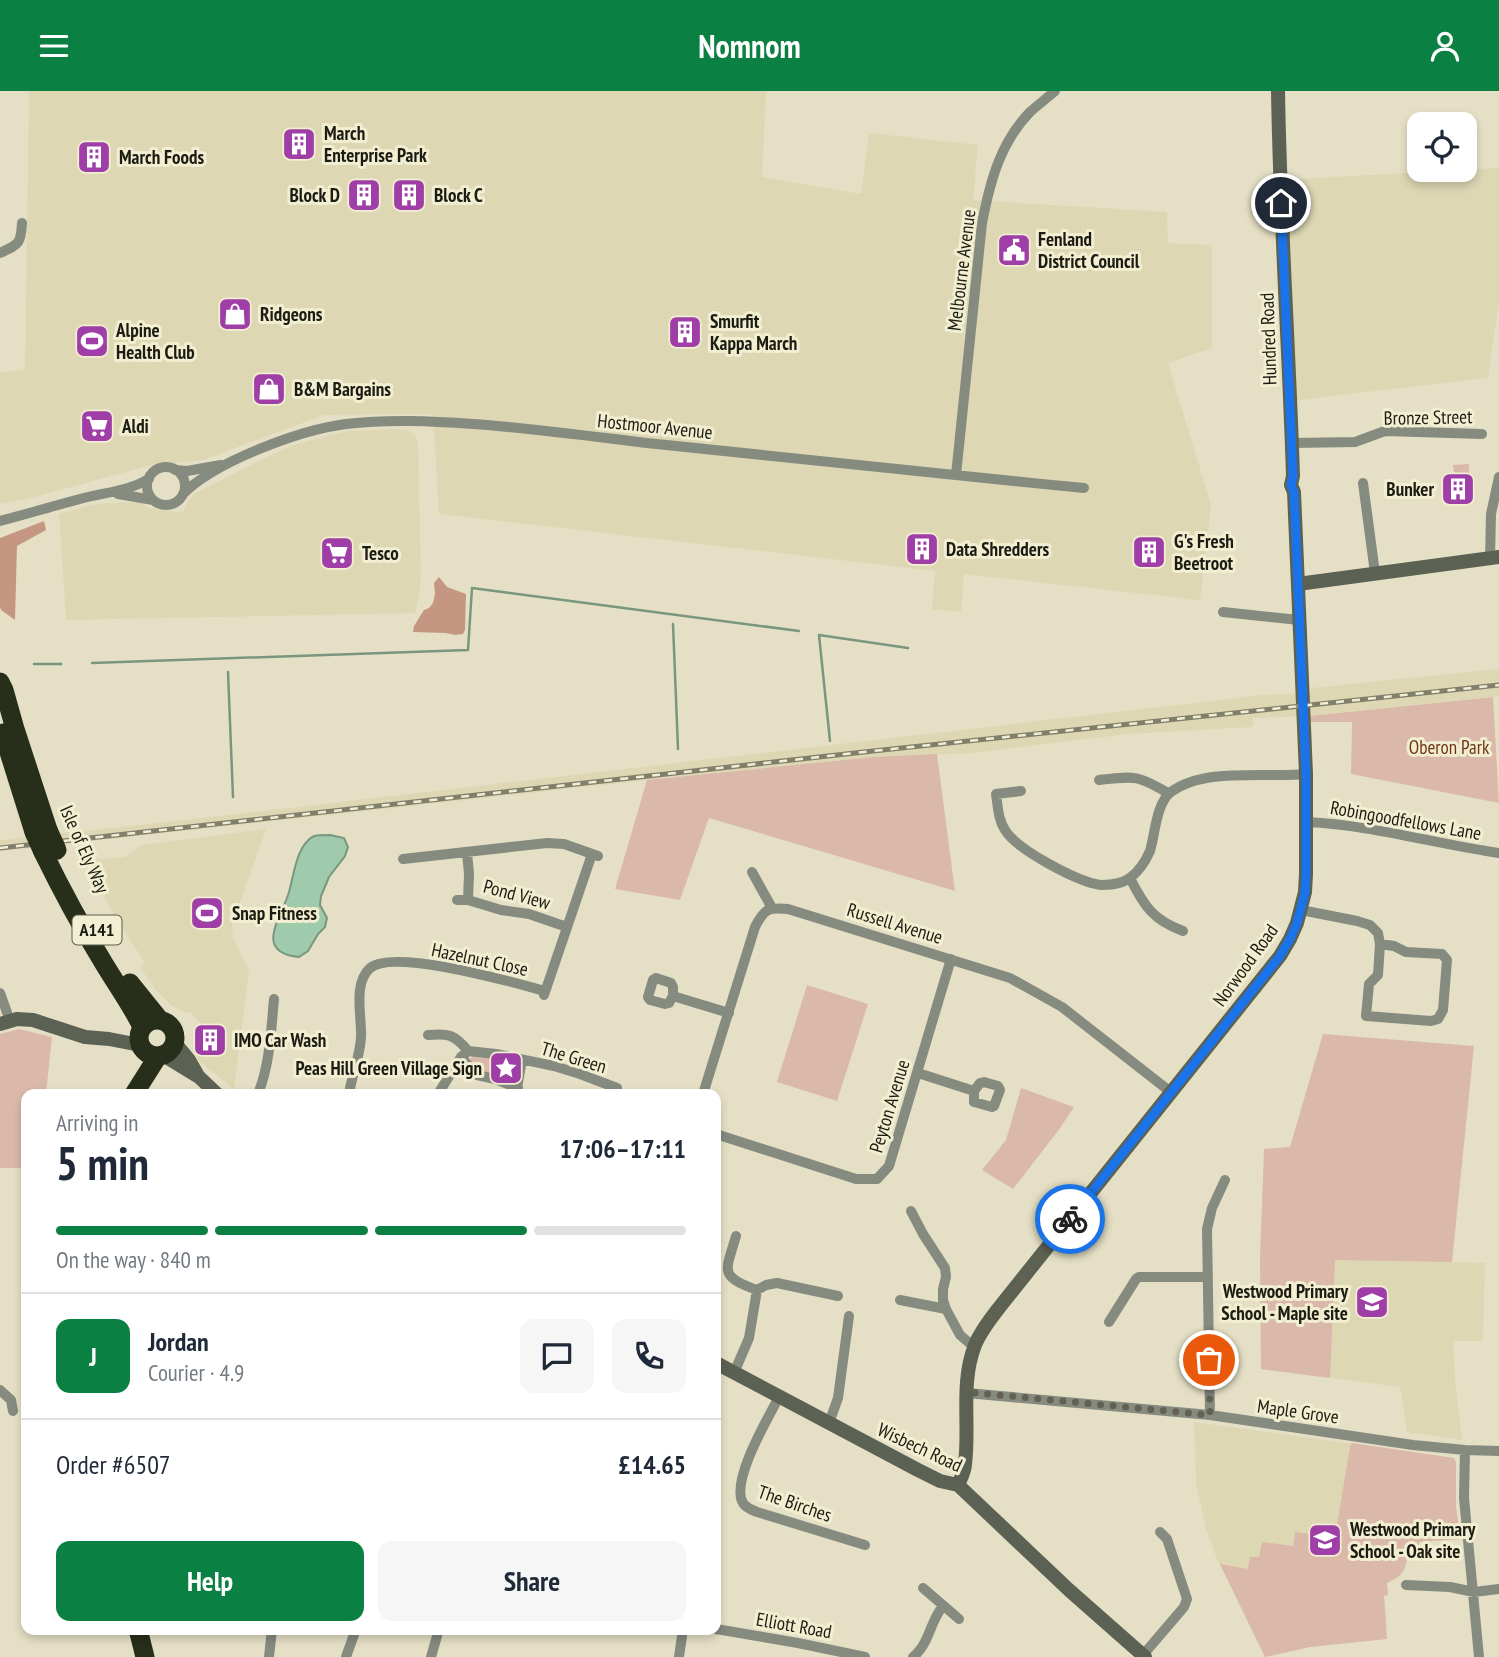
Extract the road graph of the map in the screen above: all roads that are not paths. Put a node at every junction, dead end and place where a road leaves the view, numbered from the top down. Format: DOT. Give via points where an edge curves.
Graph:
graph roads {
  1 [pos="1055,91"];
  2 [pos="1278,91"];
  3 [pos="22,223"];
  4 [pos="0,253"];
  5 [pos="1482,434"];
  6 [pos="1292,443"];
  7 [pos="228,464"];
  8 [pos="175,470"];
  9 [pos="956,475"];
  10 [pos="1499,477"];
  11 [pos="149,479"];
  12 [pos="1363,483"];
  13 [pos="1084,488"];
  14 [pos="112,493"];
  15 [pos="183,494"];
  16 [pos="153,499"];
  17 [pos="0,521"];
  18 [pos="1494,557"];
  19 [pos="1375,573"];
  20 [pos="1297,585"];
  21 [pos="1223,612"];
  22 [pos="1299,619"];
  23 [pos="0,682"];
  24 [pos="0,722"];
  25 [pos="1306,774"];
  26 [pos="1099,781"];
  27 [pos="1021,791"];
  28 [pos="1168,793"];
  29 [pos="1307,822"];
  30 [pos="41,831"];
  31 [pos="467,853"];
  32 [pos="1499,853"];
  33 [pos="403,859"];
  34 [pos="752,872"];
  35 [pos="1130,879"];
  36 [pos="772,908"];
  37 [pos="1301,910"];
  38 [pos="567,927"];
  39 [pos="1183,931"];
  40 [pos="1380,944"];
  41 [pos="951,959"];
  42 [pos="0,993"];
  43 [pos="673,996"];
  44 [pos="274,999"];
  45 [pos="729,1013"];
  46 [pos="5,1023"];
  47 [pos="428,1035"];
  48 [pos="153,1041"];
  49 [pos="465,1054"];
  50 [pos="522,1060"];
  51 [pos="918,1073"];
  52 [pos="137,1087"];
  53 [pos="212,1089"];
  54 [pos="260,1089"];
  55 [pos="350,1089"];
  56 [pos="441,1089"];
  57 [pos="513,1089"];
  58 [pos="517,1089"];
  59 [pos="612,1089"];
  60 [pos="706,1089"];
  61 [pos="974,1091"];
  62 [pos="1171,1093"];
  63 [pos="721,1136"];
  64 [pos="1225,1180"];
  65 [pos="911,1211"];
  66 [pos="736,1236"];
  67 [pos="1208,1277"];
  68 [pos="757,1290"];
  69 [pos="838,1296"];
  70 [pos="900,1300"];
  71 [pos="946,1309"];
  72 [pos="849,1316"];
  73 [pos="1109,1322"];
  74 [pos="974,1347"];
  75 [pos="721,1366"];
  76 [pos="734,1373"];
  77 [pos="0,1390"];
  78 [pos="967,1392"];
  79 [pos="779,1397"];
  80 [pos="13,1411"];
  81 [pos="1210,1415"];
  82 [pos="829,1423"];
  83 [pos="1465,1450"];
  84 [pos="1499,1451"];
  85 [pos="958,1485"];
  86 [pos="1160,1532"];
  87 [pos="865,1545"];
  88 [pos="1406,1585"];
  89 [pos="923,1588"];
  90 [pos="1499,1589"];
  91 [pos="1474,1592"];
  92 [pos="943,1606"];
  93 [pos="959,1619"];
  94 [pos="721,1630"];
  95 [pos="140,1635"];
  96 [pos="271,1635"];
  97 [pos="354,1635"];
  98 [pos="437,1635"];
  99 [pos="682,1635"];
  100 [pos="1144,1656"];
  101 [pos="145,1657"];
  102 [pos="269,1657"];
  103 [pos="346,1657"];
  104 [pos="431,1657"];
  105 [pos="679,1657"];
  106 [pos="863,1657"];
  107 [pos="913,1657"];
  108 [pos="1479,1657"];
  1 -- 9 [label="street, Melbourne Avenue" via="1016,128 990,183"];
  2 -- 6 [label="street, Hundred Road"];
  3 -- 4 [label="street" via="18,245"];
  5 -- 6 [label="street, Bronze Street" via="1385,431 1354,442"];
  6 -- 20 [label="street, Hundred Road"];
  7 -- 8 [label="street, Hostmoor Avenue"];
  7 -- 9 [label="street, Hostmoor Avenue" via="277,442 344,424 425,420"];
  7 -- 15 [label="street, Hostmoor Avenue"];
  8 -- 11 [label="street" via="158,469"];
  8 -- 15 [label="street" via="184,481"];
  9 -- 13 [label="street, Hostmoor Avenue"];
  10 -- 18 [label="street" via="1491,513"];
  11 -- 14 [label="street"];
  11 -- 16 [label="street" via="147,487"];
  12 -- 19 [label="street"];
  14 -- 16 [label="street"];
  14 -- 17 [label="street"];
  15 -- 16 [label="street" via="167,505"];
  18 -- 19 [label="street"];
  19 -- 20 [label="street"];
  20 -- 22 [label="street, Norwood Road"];
  21 -- 22 [label="street"];
  22 -- 25 [label="street, Norwood Road"];
  23 -- 30 [label="highway, Isle of Ely Way / A141"];
  24 -- 30 [label="highway, Isle of Ely Way / A141" via="12,766"];
  25 -- 28 [label="street" via="1208,776"];
  25 -- 29 [label="street, Norwood Road"];
  26 -- 28 [label="street" via="1133,776"];
  27 -- 35 [label="street" via="996,794 999,818 1010,838 1091,883 1109,885"];
  28 -- 35 [label="street" via="1149,852"];
  29 -- 32 [label="street, Robingoodfellows Lane"];
  29 -- 37 [label="street, Norwood Road"];
  30 -- 48 [label="highway, Isle of Ely Way / A141, bridge" via="101,937 146,1004"];
  31 -- 33 [label="street"];
  31 -- 38 [label="street, Pond View" via="470,874 463,900"];
  31 -- 38 [label="street" via="547,843 595,855"];
  34 -- 36 [label="street"];
  35 -- 39 [label="street" via="1154,916"];
  36 -- 41 [label="street, Russell Avenue"];
  36 -- 45 [label="street" via="761,914 755,927"];
  37 -- 40 [label="street" via="1370,925"];
  37 -- 62 [label="street, Norwood Road" via="1280,956"];
  38 -- 55 [label="street, Hazelnut Close" via="545,993 461,969 392,961 368,970 360,987 360,1045"];
  40 -- 40 [label="street" via="1406,952 1442,954 1447,960 1443,1010 1438,1019 1366,1016 1369,984 1378,975"];
  41 -- 51 [label="street, Peyton Avenue"];
  41 -- 62 [label="street, Russell Avenue" via="1010,978 1062,1007"];
  42 -- 46 [label="street"];
  43 -- 45 [label="street"];
  44 -- 54 [label="street"];
  45 -- 60 [label="street"];
  46 -- 48 [label="street" via="33,1020 85,1037"];
  47 -- 49 [label="street, The Green" via="452,1035"];
  48 -- 52 [label="highway"];
  48 -- 53 [label="street" via="189,1060"];
  49 -- 50 [label="street, The Green" via="486,1052"];
  49 -- 56 [label="street"];
  49 -- 57 [label="street, The Green" via="477,1075"];
  50 -- 58 [label="street, The Green"];
  50 -- 59 [label="street, The Green" via="580,1074"];
  51 -- 61 [label="street"];
  51 -- 63 [label="street, Peyton Avenue" via="889,1166 877,1179 856,1179"];
  62 -- 74 [label="street, Norwood Road" via="988,1322"];
  64 -- 67 [label="street" via="1208,1229"];
  65 -- 71 [label="street" via="945,1268"];
  66 -- 68 [label="street" via="729,1276"];
  67 -- 73 [label="street" via="1139,1277"];
  67 -- 81 [label="street"];
  68 -- 69 [label="street" via="777,1283"];
  68 -- 76 [label="street" via="749,1338"];
  70 -- 71 [label="street"];
  71 -- 74 [label="street" via="960,1335"];
  72 -- 82 [label="street" via="838,1398"];
  74 -- 78 [label="street, Norwood Road"];
  75 -- 76 [label="street, Wisbech Road"];
  76 -- 79 [label="street, Wisbech Road"];
  77 -- 80 [label="street" via="11,1400"];
  78 -- 81 [label="street, Maple Grove"];
  78 -- 85 [label="street, Norwood Road" via="965,1467"];
  79 -- 82 [label="street, Wisbech Road"];
  79 -- 87 [label="street, The Birches" via="746,1465 742,1502 748,1509"];
  81 -- 83 [label="street, Maple Grove"];
  82 -- 85 [label="street, Wisbech Road" via="940,1481"];
  83 -- 84 [label="street, Maple Grove"];
  83 -- 91 [label="street" via="1464,1498"];
  85 -- 100 [label="street, Wisbech Road"];
  86 -- 100 [label="street" via="1167,1539 1187,1599"];
  88 -- 91 [label="street"];
  89 -- 92 [label="street"];
  90 -- 91 [label="street"];
  91 -- 108 [label="street"];
  92 -- 93 [label="street"];
  92 -- 107 [label="street"];
  94 -- 106 [label="street, Elliott Road"];
  95 -- 101 [label="highway"];
  96 -- 102 [label="street"];
  97 -- 103 [label="street"];
  98 -- 104 [label="street"];
  99 -- 105 [label="street"];
}
